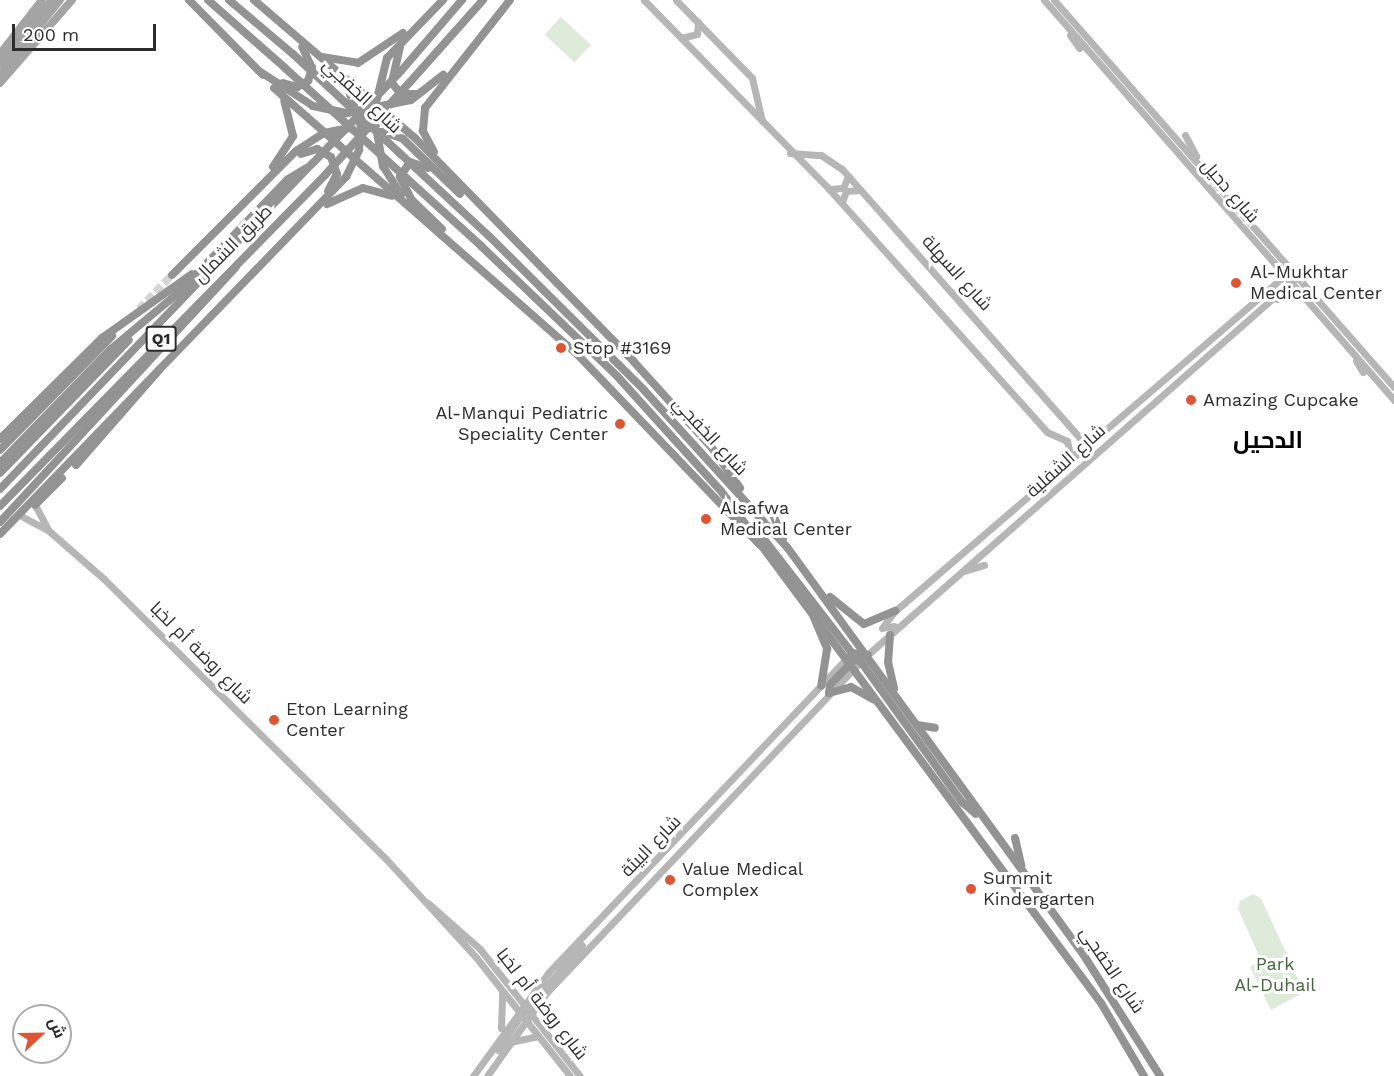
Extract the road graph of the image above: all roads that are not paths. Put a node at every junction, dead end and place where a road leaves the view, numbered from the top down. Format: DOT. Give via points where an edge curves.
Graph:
graph roads {
  1 [pos="60,0"];
  2 [pos="72,0"];
  3 [pos="189,0"];
  4 [pos="208,0"];
  5 [pos="229,0"];
  6 [pos="254,0"];
  7 [pos="443,0"];
  8 [pos="462,0"];
  9 [pos="483,0"];
  10 [pos="510,0"];
  11 [pos="644,0"];
  12 [pos="676,0"];
  13 [pos="1054,0"];
  14 [pos="1045,1"];
  15 [pos="49,4"];
  16 [pos="698,22"];
  17 [pos="413,26"];
  18 [pos="681,38"];
  19 [pos="301,45"];
  20 [pos="1079,48"];
  21 [pos="469,49"];
  22 [pos="0,54"];
  23 [pos="0,63"];
  24 [pos="259,71"];
  25 [pos="0,74"];
  26 [pos="344,79"];
  27 [pos="0,82"];
  28 [pos="273,88"];
  29 [pos="429,89"];
  30 [pos="377,108"];
  31 [pos="359,113"];
  32 [pos="763,123"];
  33 [pos="361,127"];
  34 [pos="376,127"];
  35 [pos="324,133"];
  36 [pos="1185,135"];
  37 [pos="790,153"];
  38 [pos="355,162"];
  39 [pos="312,165"];
  40 [pos="1201,167"];
  41 [pos="269,176"];
  42 [pos="848,176"];
  43 [pos="444,178"];
  44 [pos="829,189"];
  45 [pos="863,191"];
  46 [pos="1206,195"];
  47 [pos="402,201"];
  48 [pos="842,203"];
  49 [pos="1221,203"];
  50 [pos="310,217"];
  51 [pos="494,223"];
  52 [pos="430,226"];
  53 [pos="468,258"];
  54 [pos="189,259"];
  55 [pos="1272,261"];
  56 [pos="238,262"];
  57 [pos="1291,270"];
  58 [pos="198,272"];
  59 [pos="184,273"];
  60 [pos="172,275"];
  61 [pos="1285,276"];
  62 [pos="1297,277"];
  63 [pos="1290,282"];
  64 [pos="1300,292"];
  65 [pos="1257,301"];
  66 [pos="1265,306"];
  67 [pos="1313,306"];
  68 [pos="1256,314"];
  69 [pos="1320,322"];
  70 [pos="1232,323"];
  71 [pos="1251,327"];
  72 [pos="115,333"];
  73 [pos="133,336"];
  74 [pos="1208,336"];
  75 [pos="1343,341"];
  76 [pos="162,365"];
  77 [pos="1363,372"];
  78 [pos="590,377"];
  79 [pos="610,387"];
  80 [pos="1394,387"];
  81 [pos="1394,400"];
  82 [pos="100,414"];
  83 [pos="55,415"];
  84 [pos="1119,420"];
  85 [pos="1069,425"];
  86 [pos="1064,438"];
  87 [pos="0,439"];
  88 [pos="1087,440"];
  89 [pos="0,450"];
  90 [pos="1067,458"];
  91 [pos="0,463"];
  92 [pos="0,473"];
  93 [pos="0,480"];
  94 [pos="48,483"];
  95 [pos="1040,488"];
  96 [pos="0,489"];
  97 [pos="721,491"];
  98 [pos="747,502"];
  99 [pos="35,505"];
  100 [pos="0,506"];
  101 [pos="23,517"];
  102 [pos="774,517"];
  103 [pos="0,522"];
  104 [pos="50,531"];
  105 [pos="0,534"];
  106 [pos="0,543"];
  107 [pos="787,547"];
  108 [pos="764,548"];
  109 [pos="984,566"];
  110 [pos="962,572"];
  111 [pos="817,585"];
  112 [pos="920,607"];
  113 [pos="812,610"];
  114 [pos="895,611"];
  115 [pos="890,635"];
  116 [pos="860,645"];
  117 [pos="868,655"];
  118 [pos="854,660"];
  119 [pos="821,686"];
  120 [pos="829,693"];
  121 [pos="897,697"];
  122 [pos="882,706"];
  123 [pos="917,724"];
  124 [pos="935,728"];
  125 [pos="986,822"];
  126 [pos="1015,838"];
  127 [pos="1021,869"];
  128 [pos="428,903"];
  129 [pos="598,923"];
  130 [pos="499,985"];
  131 [pos="535,987"];
  132 [pos="512,990"];
  133 [pos="542,999"];
  134 [pos="527,1008"];
  135 [pos="522,1015"];
  136 [pos="547,1034"];
  137 [pos="498,1036"];
  138 [pos="538,1036"];
  139 [pos="508,1043"];
  140 [pos="473,1076"];
  141 [pos="481,1076"];
  142 [pos="486,1076"];
  143 [pos="570,1076"];
  144 [pos="580,1076"];
  145 [pos="1144,1076"];
  146 [pos="1160,1076"];
  1 -- 15 [label="main road"];
  2 -- 27 [label="main road"];
  3 -- 24 [label="highway"];
  4 -- 97 [label="highway, شارع الخفجي, bridge" via="482,246 617,376"];
  5 -- 98 [label="highway, شارع الخفجي, bridge" via="293,54 586,329"];
  6 -- 19 [label="highway"];
  7 -- 17 [label="highway"];
  8 -- 39 [label="highway, طريق الشمال / Q1, bridge"];
  9 -- 56 [label="highway, طريق الشمال / Q1, bridge" via="325,175"];
  10 -- 21 [label="highway"];
  11 -- 18 [label="street, شارع السهلة"];
  12 -- 16 [label="street, شارع السهلة"];
  13 -- 40 [label="street, شارع دحيل"];
  14 -- 20 [label="street"];
  14 -- 49 [label="street, شارع دحيل"];
  15 -- 22 [label="main road"];
  15 -- 23 [label="main road"];
  15 -- 25 [label="main road"];
  16 -- 18 [label="street" via="697,34"];
  16 -- 32 [label="street, شارع السهلة" via="752,78"];
  17 -- 19 [label="highway" via="353,64 332,62"];
  17 -- 29 [label="highway" via="395,57 391,80 405,95"];
  17 -- 30 [label="highway" via="381,69"];
  18 -- 32 [label="street, شارع السهلة"];
  19 -- 24 [label="highway" via="312,68 303,85 290,87"];
  19 -- 26 [label="highway"];
  21 -- 29 [label="highway"];
  21 -- 51 [label="highway" via="428,103 422,124 433,151"];
  24 -- 28 [label="highway"];
  24 -- 31 [label="highway" via="313,106"];
  26 -- 30 [label="highway"];
  26 -- 31 [label="highway"];
  28 -- 35 [label="highway"];
  28 -- 41 [label="highway" via="289,110 293,131"];
  29 -- 30 [label="highway" via="411,100"];
  30 -- 31 [label="highway"];
  30 -- 34 [label="highway"];
  30 -- 51 [label="highway" via="408,131"];
  31 -- 33 [label="highway"];
  32 -- 37 [label="street, شارع السهلة"];
  33 -- 34 [label="highway"];
  33 -- 35 [label="highway"];
  33 -- 38 [label="highway"];
  34 -- 43 [label="highway" via="403,139"];
  34 -- 52 [label="highway" via="388,178"];
  35 -- 38 [label="highway"];
  35 -- 41 [label="highway"];
  36 -- 40 [label="street"];
  37 -- 42 [label="street, شارع السهلة" via="821,155"];
  37 -- 44 [label="street, شارع السهلة"];
  38 -- 47 [label="highway"];
  38 -- 50 [label="highway"];
  39 -- 58 [label="highway" via="287,180"];
  39 -- 96 [label="highway, طريق الشمال / Q1"];
  40 -- 57 [label="street, شارع دحيل"];
  41 -- 50 [label="highway" via="309,149 331,157 335,179"];
  41 -- 54 [label="highway"];
  42 -- 44 [label="street" via="843,188"];
  42 -- 45 [label="street, شارع السهلة"];
  43 -- 51 [label="highway"];
  43 -- 53 [label="highway" via="414,161 400,174 411,199"];
  44 -- 48 [label="street, شارع السهلة"];
  45 -- 48 [label="street" via="846,191"];
  45 -- 85 [label="street, شارع السهلة"];
  46 -- 49 [label="street"];
  47 -- 50 [label="highway" via="358,188"];
  47 -- 52 [label="highway"];
  48 -- 86 [label="street, شارع السهلة" via="1047,432"];
  49 -- 55 [label="street, شارع دحيل"];
  50 -- 76 [label="highway"];
  51 -- 98 [label="highway" via="712,448"];
  52 -- 53 [label="highway"];
  53 -- 79 [label="highway"];
  54 -- 59 [label="highway"];
  54 -- 60 [label="highway"];
  55 -- 61 [label="street, شارع دحيل"];
  55 -- 65 [label="street" via="1275,279"];
  56 -- 82 [label="highway" via="229,280"];
  56 -- 100 [label="highway, طريق الشمال / Q1"];
  57 -- 61 [label="street, شارع الشفلية"];
  57 -- 62 [label="street, شارع دحيل"];
  58 -- 87 [label="highway" via="102,338"];
  58 -- 91 [label="highway" via="111,349"];
  61 -- 63 [label="street, شارع دحيل"];
  61 -- 65 [label="street, شارع الشفلية"];
  62 -- 63 [label="street, شارع الشفلية"];
  62 -- 80 [label="street, شارع دحيل"];
  63 -- 64 [label="street, شارع دحيل"];
  63 -- 66 [label="street, شارع الشفلية"];
  64 -- 66 [label="street"];
  64 -- 67 [label="street, شارع دحيل"];
  65 -- 70 [label="street, شارع الشفلية"];
  66 -- 68 [label="street, شارع الشفلية"];
  67 -- 69 [label="street"];
  67 -- 75 [label="street, شارع دحيل"];
  68 -- 71 [label="street"];
  68 -- 110 [label="street, شارع الشفلية"];
  70 -- 74 [label="street"];
  70 -- 84 [label="street, شارع الشفلية"];
  72 -- 89 [label="highway"];
  73 -- 83 [label="highway"];
  75 -- 77 [label="street"];
  75 -- 81 [label="street, شارع دحيل"];
  76 -- 94 [label="highway"];
  76 -- 99 [label="highway" via="120,421"];
  78 -- 79 [label="highway"];
  79 -- 108 [label="highway" via="749,539"];
  82 -- 94 [label="highway"];
  82 -- 103 [label="highway"];
  83 -- 92 [label="highway"];
  83 -- 93 [label="highway"];
  84 -- 88 [label="street, شارع الشفلية"];
  84 -- 95 [label="street, شارع الشفلية"];
  85 -- 86 [label="street"];
  85 -- 88 [label="street, شارع السهلة"];
  86 -- 90 [label="street"];
  88 -- 90 [label="street, شارع الشفلية"];
  90 -- 95 [label="street, شارع الشفلية"];
  94 -- 105 [label="highway"];
  95 -- 114 [label="street, شارع الشفلية"];
  97 -- 108 [label="highway, شارع الخفجي"];
  97 -- 118 [label="highway"];
  98 -- 107 [label="highway, شارع الخفجي"];
  99 -- 101 [label="highway"];
  99 -- 104 [label="street, شارع روضة أم لخبا"];
  101 -- 104 [label="street, شارع روضة أم لخبا"];
  101 -- 106 [label="highway"];
  102 -- 107 [label="highway"];
  104 -- 128 [label="street, شارع روضة أم لخبا"];
  107 -- 111 [label="highway, شارع الخفجي"];
  108 -- 113 [label="highway, شارع الخفجي"];
  109 -- 110 [label="street"];
  110 -- 112 [label="street, شارع الشفلية"];
  111 -- 114 [label="highway" via="859,622 874,623"];
  111 -- 116 [label="highway, شارع الخفجي"];
  112 -- 114 [label="street" via="885,631 884,623"];
  112 -- 115 [label="street, شارع الشفلية"];
  113 -- 118 [label="highway, شارع الخفجي"];
  113 -- 119 [label="highway" via="827,649"];
  115 -- 117 [label="street, شارع الشفلية"];
  115 -- 121 [label="highway" via="888,662"];
  116 -- 117 [label="highway, شارع الخفجي"];
  116 -- 118 [label="highway"];
  117 -- 118 [label="highway"];
  117 -- 121 [label="highway, شارع الخفجي"];
  118 -- 119 [label="street, شارع البيئة"];
  118 -- 120 [label="highway" via="830,685"];
  118 -- 122 [label="highway, شارع الخفجي"];
  118 -- 125 [label="highway" via="962,802"];
  119 -- 129 [label="street, شارع البيئة"];
  120 -- 122 [label="highway" via="856,688"];
  120 -- 133 [label="street, شارع البيئة"];
  121 -- 123 [label="highway, شارع الخفجي"];
  122 -- 145 [label="highway, شارع الخفجي" via="1101,1003"];
  123 -- 124 [label="highway"];
  123 -- 125 [label="highway, شارع الخفجي"];
  125 -- 127 [label="highway, شارع الخفجي"];
  126 -- 127 [label="highway"];
  127 -- 146 [label="highway, شارع الخفجي" via="1106,988"];
  128 -- 130 [label="street, شارع روضة أم لخبا"];
  128 -- 132 [label="street, شارع روضة أم لخبا" via="470,939"];
  129 -- 131 [label="street, شارع البيئة"];
  129 -- 134 [label="street"];
  130 -- 135 [label="street, شارع روضة أم لخبا"];
  130 -- 137 [label="street" via="504,1012"];
  131 -- 132 [label="street"];
  131 -- 134 [label="street, شارع البيئة"];
  132 -- 134 [label="street, شارع روضة أم لخبا"];
  133 -- 134 [label="street, شارع البيئة"];
  133 -- 136 [label="street"];
  134 -- 135 [label="street, شارع البيئة"];
  134 -- 135 [label="street, شارع البيئة"];
  134 -- 136 [label="street, شارع روضة أم لخبا"];
  135 -- 137 [label="street, شارع البيئة"];
  135 -- 138 [label="street, شارع روضة أم لخبا"];
  135 -- 139 [label="street, شارع البيئة"];
  135 -- 141 [label="street"];
  136 -- 144 [label="street, شارع روضة أم لخبا"];
  137 -- 140 [label="street, شارع البيئة"];
  138 -- 139 [label="street"];
  138 -- 143 [label="street, شارع روضة أم لخبا"];
  139 -- 142 [label="street, شارع البيئة"];
}
